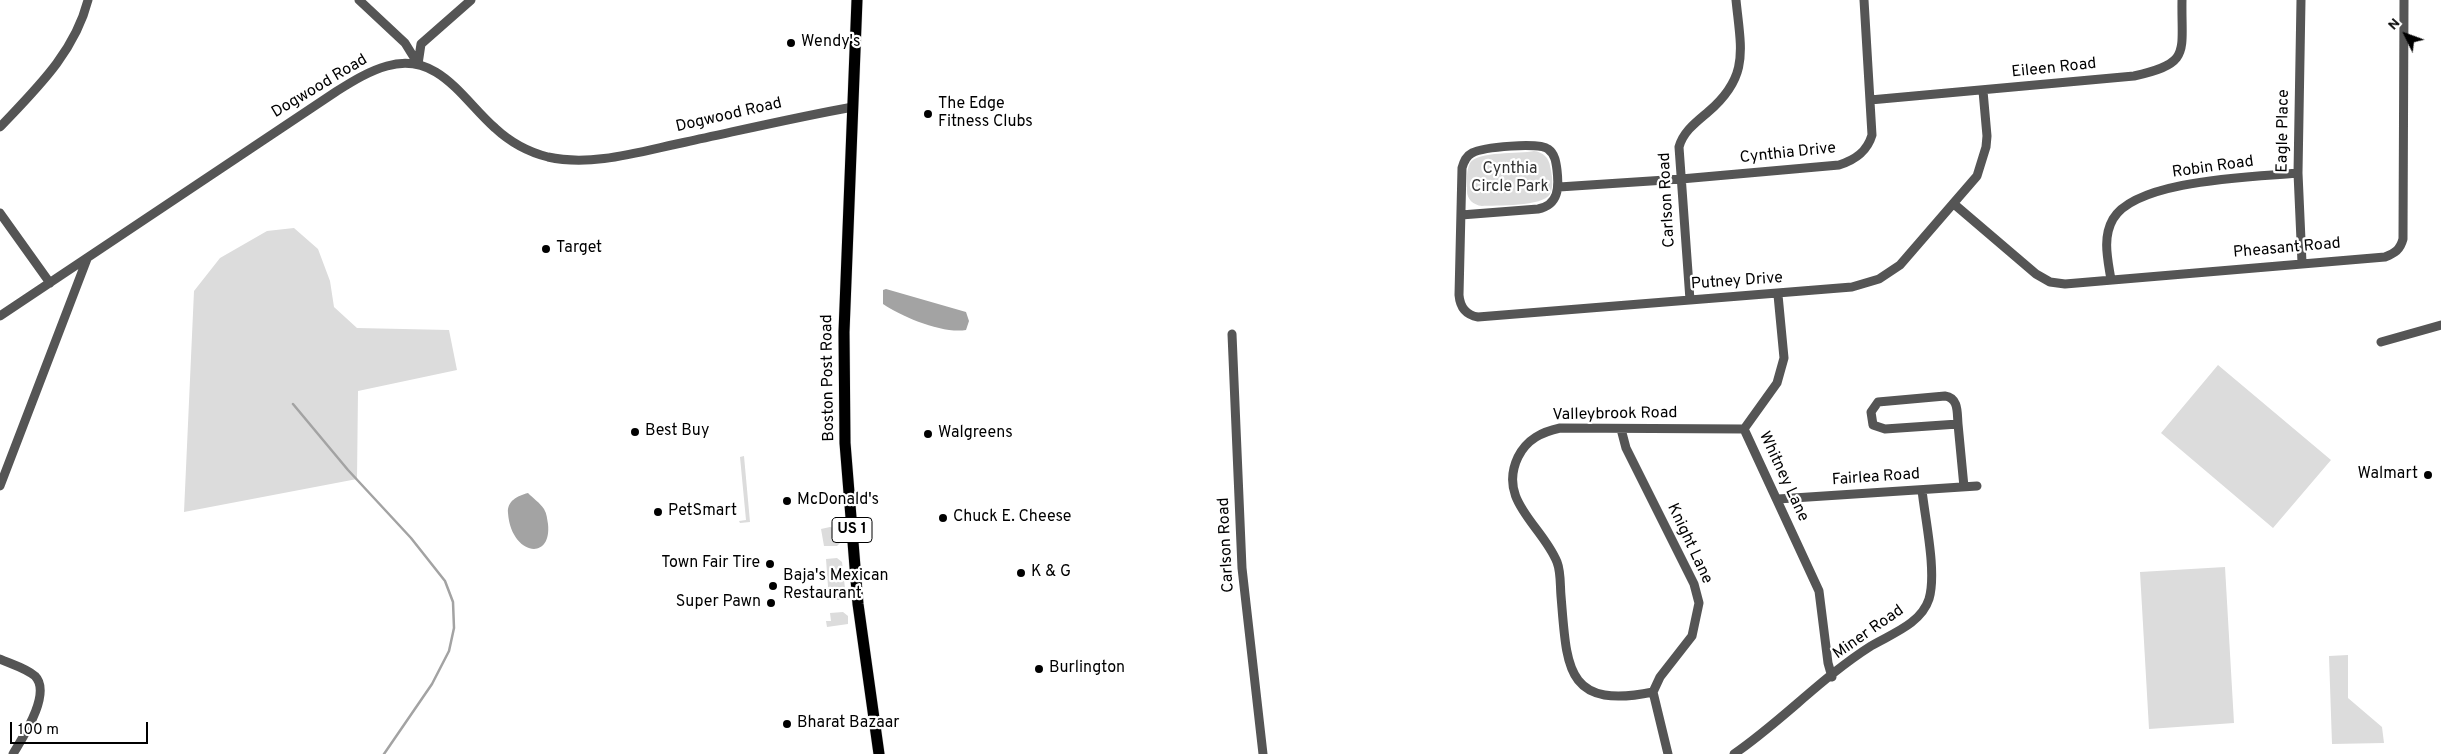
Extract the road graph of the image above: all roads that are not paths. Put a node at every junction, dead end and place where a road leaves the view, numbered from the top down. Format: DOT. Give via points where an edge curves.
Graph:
graph roads {
  1 [pos="88,0"];
  2 [pos="360,0"];
  3 [pos="471,0"];
  4 [pos="857,0"];
  5 [pos="1736,0"];
  6 [pos="1864,0"];
  7 [pos="2182,0"];
  8 [pos="2301,0"];
  9 [pos="2404,0"];
  10 [pos="418,64"];
  11 [pos="1983,91"];
  12 [pos="1870,100"];
  13 [pos="853,107"];
  14 [pos="0,127"];
  15 [pos="2298,173"];
  16 [pos="1681,179"];
  17 [pos="1559,187"];
  18 [pos="1954,204"];
  19 [pos="0,213"];
  20 [pos="1461,215"];
  21 [pos="87,259"];
  22 [pos="2302,263"];
  23 [pos="2111,280"];
  24 [pos="50,283"];
  25 [pos="1778,295"];
  26 [pos="1690,300"];
  27 [pos="0,316"];
  28 [pos="2441,325"];
  29 [pos="1232,334"];
  30 [pos="2381,342"];
  31 [pos="1958,424"];
  32 [pos="1621,429"];
  33 [pos="1744,429"];
  34 [pos="0,486"];
  35 [pos="1964,486"];
  36 [pos="1977,486"];
  37 [pos="1922,490"];
  38 [pos="1778,499"];
  39 [pos="0,659"];
  40 [pos="1832,677"];
  41 [pos="1653,692"];
  42 [pos="13,754"];
  43 [pos="879,754"];
  44 [pos="1262,754"];
  45 [pos="1668,754"];
  46 [pos="1734,754"];
  1 -- 14 [label="street" via="70,46 38,87"];
  2 -- 10 [label="street" via="405,43"];
  3 -- 10 [label="street" via="422,44"];
  4 -- 13 [label="main road, Boston Post Road / US 1"];
  5 -- 16 [label="street, Carlson Road" via="1740,64 1736,78 1722,100 1681,139"];
  6 -- 12 [label="street, Cynthia Drive"];
  7 -- 11 [label="street, Eileen Road" via="2182,46 2171,65 2134,76"];
  8 -- 15 [label="street, Eagle Place"];
  9 -- 22 [label="street, Pheasant Road" via="2401,244 2394,254 2385,257"];
  10 -- 13 [label="street, Dogwood Road" via="446,78 493,127 513,142 534,152 562,159 590,160 622,155"];
  10 -- 21 [label="street, Dogwood Road" via="396,64 367,73 203,178"];
  11 -- 12 [label="street, Eileen Road"];
  11 -- 18 [label="street, Putney Drive" via="1987,136 1982,164 1974,182"];
  12 -- 16 [label="street, Cynthia Drive" via="1870,142 1852,161 1839,165"];
  13 -- 43 [label="main road, Boston Post Road / US 1" via="844,332 846,443 858,604"];
  15 -- 22 [label="street, Eagle Place"];
  15 -- 23 [label="street, Robin Road" via="2204,181 2132,201 2113,220 2107,237"];
  16 -- 17 [label="street, Cynthia Drive"];
  16 -- 26 [label="street, Carlson Road"];
  17 -- 20 [label="street" via="1553,201 1541,208"];
  17 -- 20 [label="street" via="1554,156 1544,146 1476,151 1463,163"];
  18 -- 23 [label="street, Pheasant Road" via="2036,274 2050,282"];
  18 -- 25 [label="street, Putney Drive" via="1907,259 1879,279 1852,287"];
  19 -- 24 [label="street"];
  20 -- 26 [label="street, Putney Drive" via="1458,295 1464,310 1472,316"];
  21 -- 24 [label="street, Dogwood Road"];
  21 -- 34 [label="street"];
  22 -- 23 [label="street, Pheasant Road"];
  24 -- 27 [label="street, Dogwood Road"];
  25 -- 26 [label="street, Putney Drive"];
  25 -- 33 [label="street, Whitney Lane" via="1784,358 1777,383"];
  28 -- 30 [label="street"];
  29 -- 44 [label="street, Carlson Road" via="1242,568"];
  31 -- 31 [label="street" via="1885,430 1873,425 1871,412 1878,402 1948,396 1955,403"];
  31 -- 35 [label="street"];
  32 -- 33 [label="street, Valleybrook Road"];
  32 -- 41 [label="street, Knight Lane" via="1626,448 1694,584 1699,603 1692,636 1660,677"];
  32 -- 41 [label="street, Valleybrook Road" via="1560,428 1534,437 1516,463 1513,490 1521,508 1557,562 1566,654 1574,675 1593,692 1608,697"];
  33 -- 38 [label="street, Whitney Lane"];
  35 -- 36 [label="street, Fairlea Road"];
  35 -- 37 [label="street, Fairlea Road"];
  37 -- 38 [label="street, Fairlea Road"];
  37 -- 40 [label="street, Miner Road" via="1932,582 1925,608 1906,626 1870,647"];
  38 -- 40 [label="street, Whitney Lane" via="1819,591"];
  39 -- 42 [label="street" via="35,676 41,692 38,705"];
  40 -- 46 [label="street, Miner Road"];
  41 -- 45 [label="street"];
}
